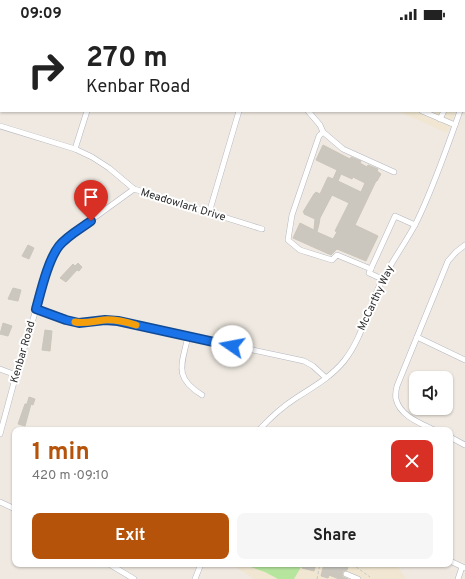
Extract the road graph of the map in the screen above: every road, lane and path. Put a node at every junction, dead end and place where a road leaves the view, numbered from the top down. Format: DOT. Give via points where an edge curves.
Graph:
graph roads {
  1 [pos="87,112"];
  2 [pos="239,112"];
  3 [pos="309,112"];
  4 [pos="444,112"];
  5 [pos="460,112"];
  6 [pos="432,113"];
  7 [pos="440,119"];
  8 [pos="455,125"];
  9 [pos="0,126"];
  10 [pos="323,132"];
  11 [pos="75,149"];
  12 [pos="394,172"];
  13 [pos="134,189"];
  14 [pos="209,213"];
  15 [pos="415,225"];
  16 [pos="262,229"];
  17 [pos="465,245"];
  18 [pos="370,270"];
  19 [pos="382,279"];
  20 [pos="36,309"];
  21 [pos="188,336"];
  22 [pos="417,337"];
  23 [pos="465,360"];
  24 [pos="0,369"];
  25 [pos="16,375"];
  26 [pos="326,378"];
  27 [pos="202,395"];
  28 [pos="262,427"];
  29 [pos="428,427"];
  30 [pos="0,434"];
  31 [pos="453,439"];
  32 [pos="465,445"];
  33 [pos="0,502"];
  34 [pos="12,508"];
  35 [pos="453,562"];
  36 [pos="114,567"];
  37 [pos="199,567"];
  38 [pos="319,567"];
  39 [pos="356,567"];
  40 [pos="463,567"];
  41 [pos="346,574"];
  42 [pos="370,577"];
  43 [pos="134,579"];
  44 [pos="195,579"];
  45 [pos="317,579"];
  46 [pos="358,579"];
  47 [pos="458,579"];
  1 -- 11 [label="street"];
  2 -- 14 [label="street"];
  3 -- 10 [label="street"];
  4 -- 7 [label="street"];
  5 -- 8 [label="street, McCarthy Way"];
  6 -- 7 [label="street"];
  7 -- 8 [label="street"];
  8 -- 15 [label="street, McCarthy Way"];
  9 -- 11 [label="street, Meadowlark Drive"];
  10 -- 12 [label="street" via="343,150"];
  10 -- 18 [label="street" via="319,136 292,215 288,240 300,250 332,260 337,255"];
  11 -- 13 [label="street, Meadowlark Drive" via="109,168"];
  13 -- 14 [label="street, Meadowlark Drive"];
  13 -- 20 [label="street, Kenbar Road" via="69,236 58,247 52,256"];
  14 -- 16 [label="street, Meadowlark Drive"];
  15 -- 18 [label="street" via="395,216"];
  15 -- 19 [label="street, McCarthy Way"];
  17 -- 22 [label="street" via="448,262"];
  18 -- 19 [label="street" via="369,273"];
  19 -- 26 [label="street, McCarthy Way" via="352,349"];
  20 -- 21 [label="street" via="79,323 118,321"];
  20 -- 25 [label="street, Kenbar Road"];
  21 -- 26 [label="street" via="304,361"];
  21 -- 27 [label="street" via="181,366 183,377 188,385"];
  22 -- 23 [label="street"];
  22 -- 29 [label="street" via="397,386 396,398 400,408 409,417"];
  24 -- 25 [label="street"];
  25 -- 30 [label="street, Kenbar Road"];
  26 -- 28 [label="street, McCarthy Way" via="284,406"];
  31 -- 32 [label="street"];
  33 -- 34 [label="street"];
  35 -- 40 [label="street"];
  36 -- 43 [label="street"];
  37 -- 44 [label="street"];
  38 -- 45 [label="path"];
  39 -- 42 [label="path"];
  40 -- 47 [label="street"];
  41 -- 46 [label="street"];
}
